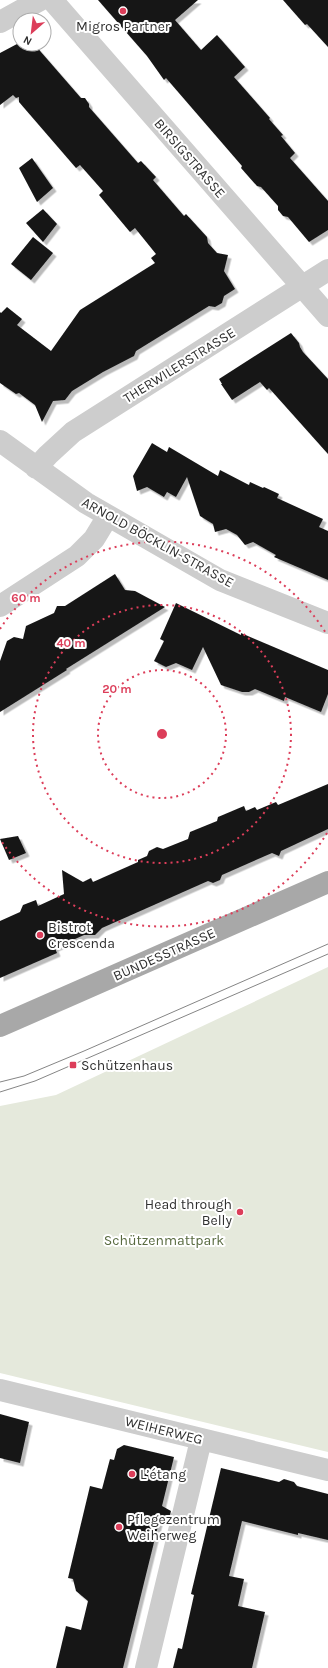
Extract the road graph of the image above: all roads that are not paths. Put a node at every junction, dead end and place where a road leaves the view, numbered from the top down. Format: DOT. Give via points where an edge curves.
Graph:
graph roads {
  1 [pos="40,0"];
  2 [pos="52,0"];
  3 [pos="0,22"];
  4 [pos="328,270"];
  5 [pos="303,286"];
  6 [pos="328,316"];
  7 [pos="0,441"];
  8 [pos="36,468"];
  9 [pos="108,516"];
  10 [pos="0,606"];
  11 [pos="328,623"];
  12 [pos="328,882"];
  13 [pos="0,1026"];
  14 [pos="0,1390"];
  15 [pos="202,1440"];
  16 [pos="328,1470"];
  17 [pos="146,1668"];
  1 -- 3 [label="street"];
  2 -- 5 [label="street, BIRSIGSTRASSE"];
  4 -- 5 [label="street, THERWILERSTRASSE"];
  5 -- 6 [label="street, BIRSIGSTRASSE"];
  5 -- 8 [label="street, THERWILERSTRASSE" via="73,432"];
  7 -- 8 [label="street, ARNOLD BÖCKLIN-STRASSE"];
  8 -- 9 [label="street, ARNOLD BÖCKLIN-STRASSE"];
  9 -- 10 [label="street" via="94,539 77,556"];
  9 -- 11 [label="street, ARNOLD BÖCKLIN-STRASSE" via="220,580"];
  12 -- 13 [label="main road, BUNDESSTRASSE"];
  14 -- 15 [label="street, WEIHERWEG"];
  15 -- 16 [label="street, WEIHERWEG"];
  15 -- 17 [label="street"];
}
